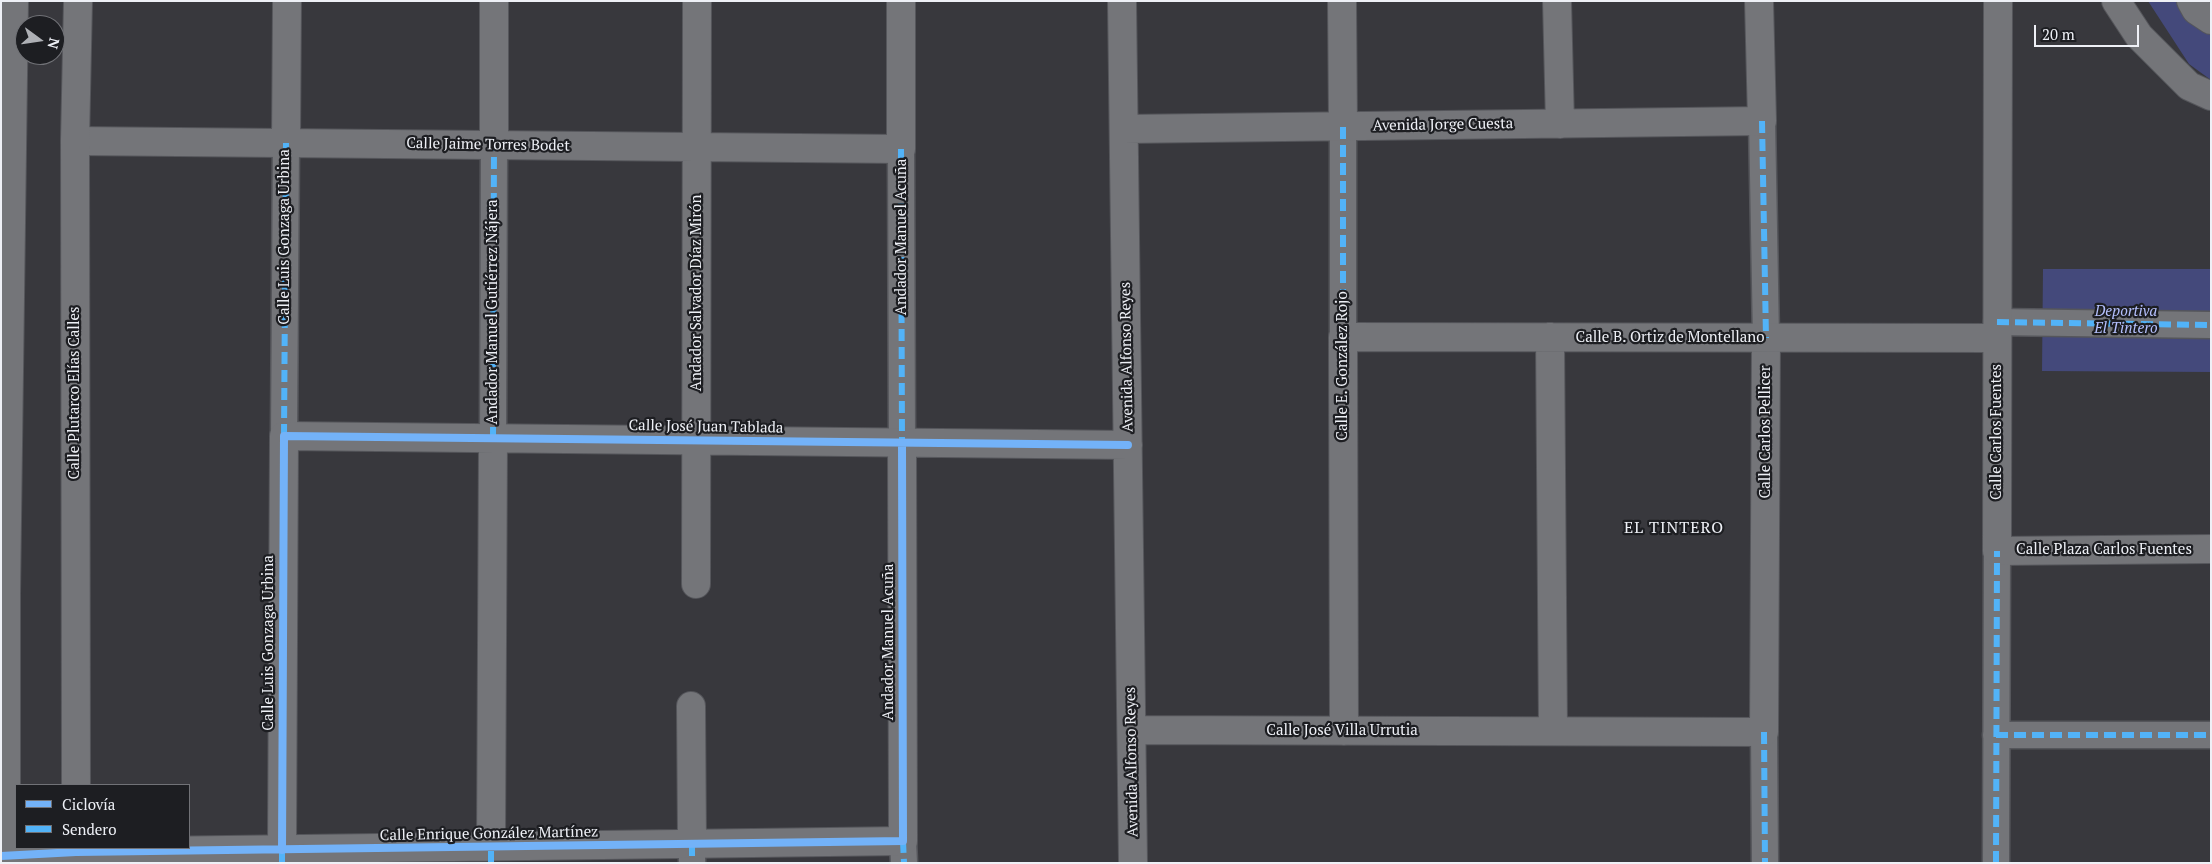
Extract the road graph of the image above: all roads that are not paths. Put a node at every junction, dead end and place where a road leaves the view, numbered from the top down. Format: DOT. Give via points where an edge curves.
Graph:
graph roads {
  1 [pos="14,1"];
  2 [pos="78,1"];
  3 [pos="287,1"];
  4 [pos="494,1"];
  5 [pos="697,1"];
  6 [pos="901,1"];
  7 [pos="1122,1"];
  8 [pos="1342,1"];
  9 [pos="1557,1"];
  10 [pos="1759,1"];
  11 [pos="1998,1"];
  12 [pos="2116,1"];
  13 [pos="2191,1"];
  14 [pos="2211,20"];
  15 [pos="8,48"];
  16 [pos="2211,96"];
  17 [pos="1762,121"];
  18 [pos="1560,124"];
  19 [pos="1343,126"];
  20 [pos="1124,130"];
  21 [pos="75,140"];
  22 [pos="286,143"];
  23 [pos="494,145"];
  24 [pos="697,147"];
  25 [pos="901,149"];
  26 [pos="2211,325"];
  27 [pos="1997,330"];
  28 [pos="1343,337"];
  29 [pos="1550,338"];
  30 [pos="1766,338"];
  31 [pos="284,436"];
  32 [pos="493,439"];
  33 [pos="696,441"];
  34 [pos="902,443"];
  35 [pos="1128,445"];
  36 [pos="2211,549"];
  37 [pos="1997,551"];
  38 [pos="696,584"];
  39 [pos="4,594"];
  40 [pos="691,706"];
  41 [pos="1132,730"];
  42 [pos="1344,731"];
  43 [pos="1553,731"];
  44 [pos="1764,732"];
  45 [pos="2211,735"];
  46 [pos="1996,736"];
  47 [pos="76,784"];
  48 [pos="904,852"];
  49 [pos="76,854"];
  50 [pos="692,854"];
  51 [pos="491,855"];
  52 [pos="282,856"];
  53 [pos="4,858"];
  54 [pos="1134,863"];
  55 [pos="1765,863"];
  56 [pos="1996,863"];
  1 -- 15 [label="street"];
  2 -- 21 [label="street, Calle Plutarco Elías Calles"];
  3 -- 22 [label="street, Calle Luis Gonzaga Urbina"];
  4 -- 23 [label="street, Andador Manuel Gutiérrez Nájera"];
  5 -- 24 [label="street, Andador Salvador Díaz Mirón"];
  6 -- 25 [label="street, Andador Manuel Acuña"];
  7 -- 20 [label="street, Avenida Alfonso Reyes"];
  8 -- 19 [label="street, Calle E. González Rojo"];
  9 -- 18 [label="street"];
  10 -- 17 [label="street, Calle Carlos Pellicer"];
  11 -- 27 [label="street, Calle Carlos Fuentes"];
  12 -- 16 [label="street" via="2139,36 2189,86"];
  13 -- 14 [label="street" via="2196,10"];
  15 -- 39 [label="street"];
  17 -- 18 [label="street, Avenida Jorge Cuesta"];
  17 -- 30 [label="street, Calle Carlos Pellicer"];
  18 -- 19 [label="street, Avenida Jorge Cuesta"];
  19 -- 20 [label="street, Avenida Jorge Cuesta"];
  19 -- 28 [label="street, Calle E. González Rojo"];
  20 -- 35 [label="street, Avenida Alfonso Reyes"];
  21 -- 22 [label="street, Calle Jaime Torres Bodet"];
  21 -- 47 [label="street, Calle Plutarco Elías Calles"];
  22 -- 23 [label="street, Calle Jaime Torres Bodet"];
  22 -- 31 [label="street, Calle Luis Gonzaga Urbina"];
  23 -- 24 [label="street, Calle Jaime Torres Bodet"];
  23 -- 32 [label="street, Andador Manuel Gutiérrez Nájera"];
  24 -- 25 [label="street, Calle Jaime Torres Bodet"];
  24 -- 33 [label="street, Andador Salvador Díaz Mirón"];
  25 -- 34 [label="street, Andador Manuel Acuña"];
  26 -- 27 [label="street, Calle B. Ortiz de Montellano"];
  27 -- 30 [label="street, Calle B. Ortiz de Montellano"];
  27 -- 37 [label="street, Calle Carlos Fuentes"];
  28 -- 29 [label="street, Calle B. Ortiz de Montellano"];
  28 -- 42 [label="street, Calle E. González Rojo"];
  29 -- 30 [label="street, Calle B. Ortiz de Montellano"];
  29 -- 43 [label="street"];
  30 -- 44 [label="street, Calle Carlos Pellicer"];
  31 -- 32 [label="street, Calle José Juan Tablada"];
  31 -- 52 [label="street, Calle Luis Gonzaga Urbina"];
  32 -- 33 [label="street, Calle José Juan Tablada"];
  32 -- 51 [label="street, Andador Manuel Gutiérrez Nájera"];
  33 -- 34 [label="street, Calle José Juan Tablada"];
  33 -- 38 [label="street, Andador Salvador Díaz Mirón"];
  34 -- 35 [label="street, Calle José Juan Tablada"];
  34 -- 48 [label="street, Andador Manuel Acuña"];
  35 -- 41 [label="street, Avenida Alfonso Reyes"];
  36 -- 37 [label="street, Calle Plaza Carlos Fuentes"];
  37 -- 46 [label="street, Calle Carlos Fuentes"];
  39 -- 53 [label="street"];
  40 -- 50 [label="street"];
  41 -- 42 [label="street, Calle José Villa Urrutia"];
  41 -- 54 [label="street, Avenida Alfonso Reyes"];
  42 -- 43 [label="street, Calle José Villa Urrutia"];
  43 -- 44 [label="street, Calle José Villa Urrutia"];
  44 -- 55 [label="street, Calle Carlos Pellicer"];
  45 -- 46 [label="street"];
  46 -- 56 [label="street, Calle Carlos Fuentes"];
  48 -- 50 [label="street, Calle Enrique González Martínez"];
  49 -- 52 [label="street, Calle Enrique González Martínez"];
  49 -- 53 [label="street, Calle Enrique González Martínez"];
  50 -- 51 [label="street, Calle Enrique González Martínez"];
  51 -- 52 [label="street, Calle Enrique González Martínez"];
}
